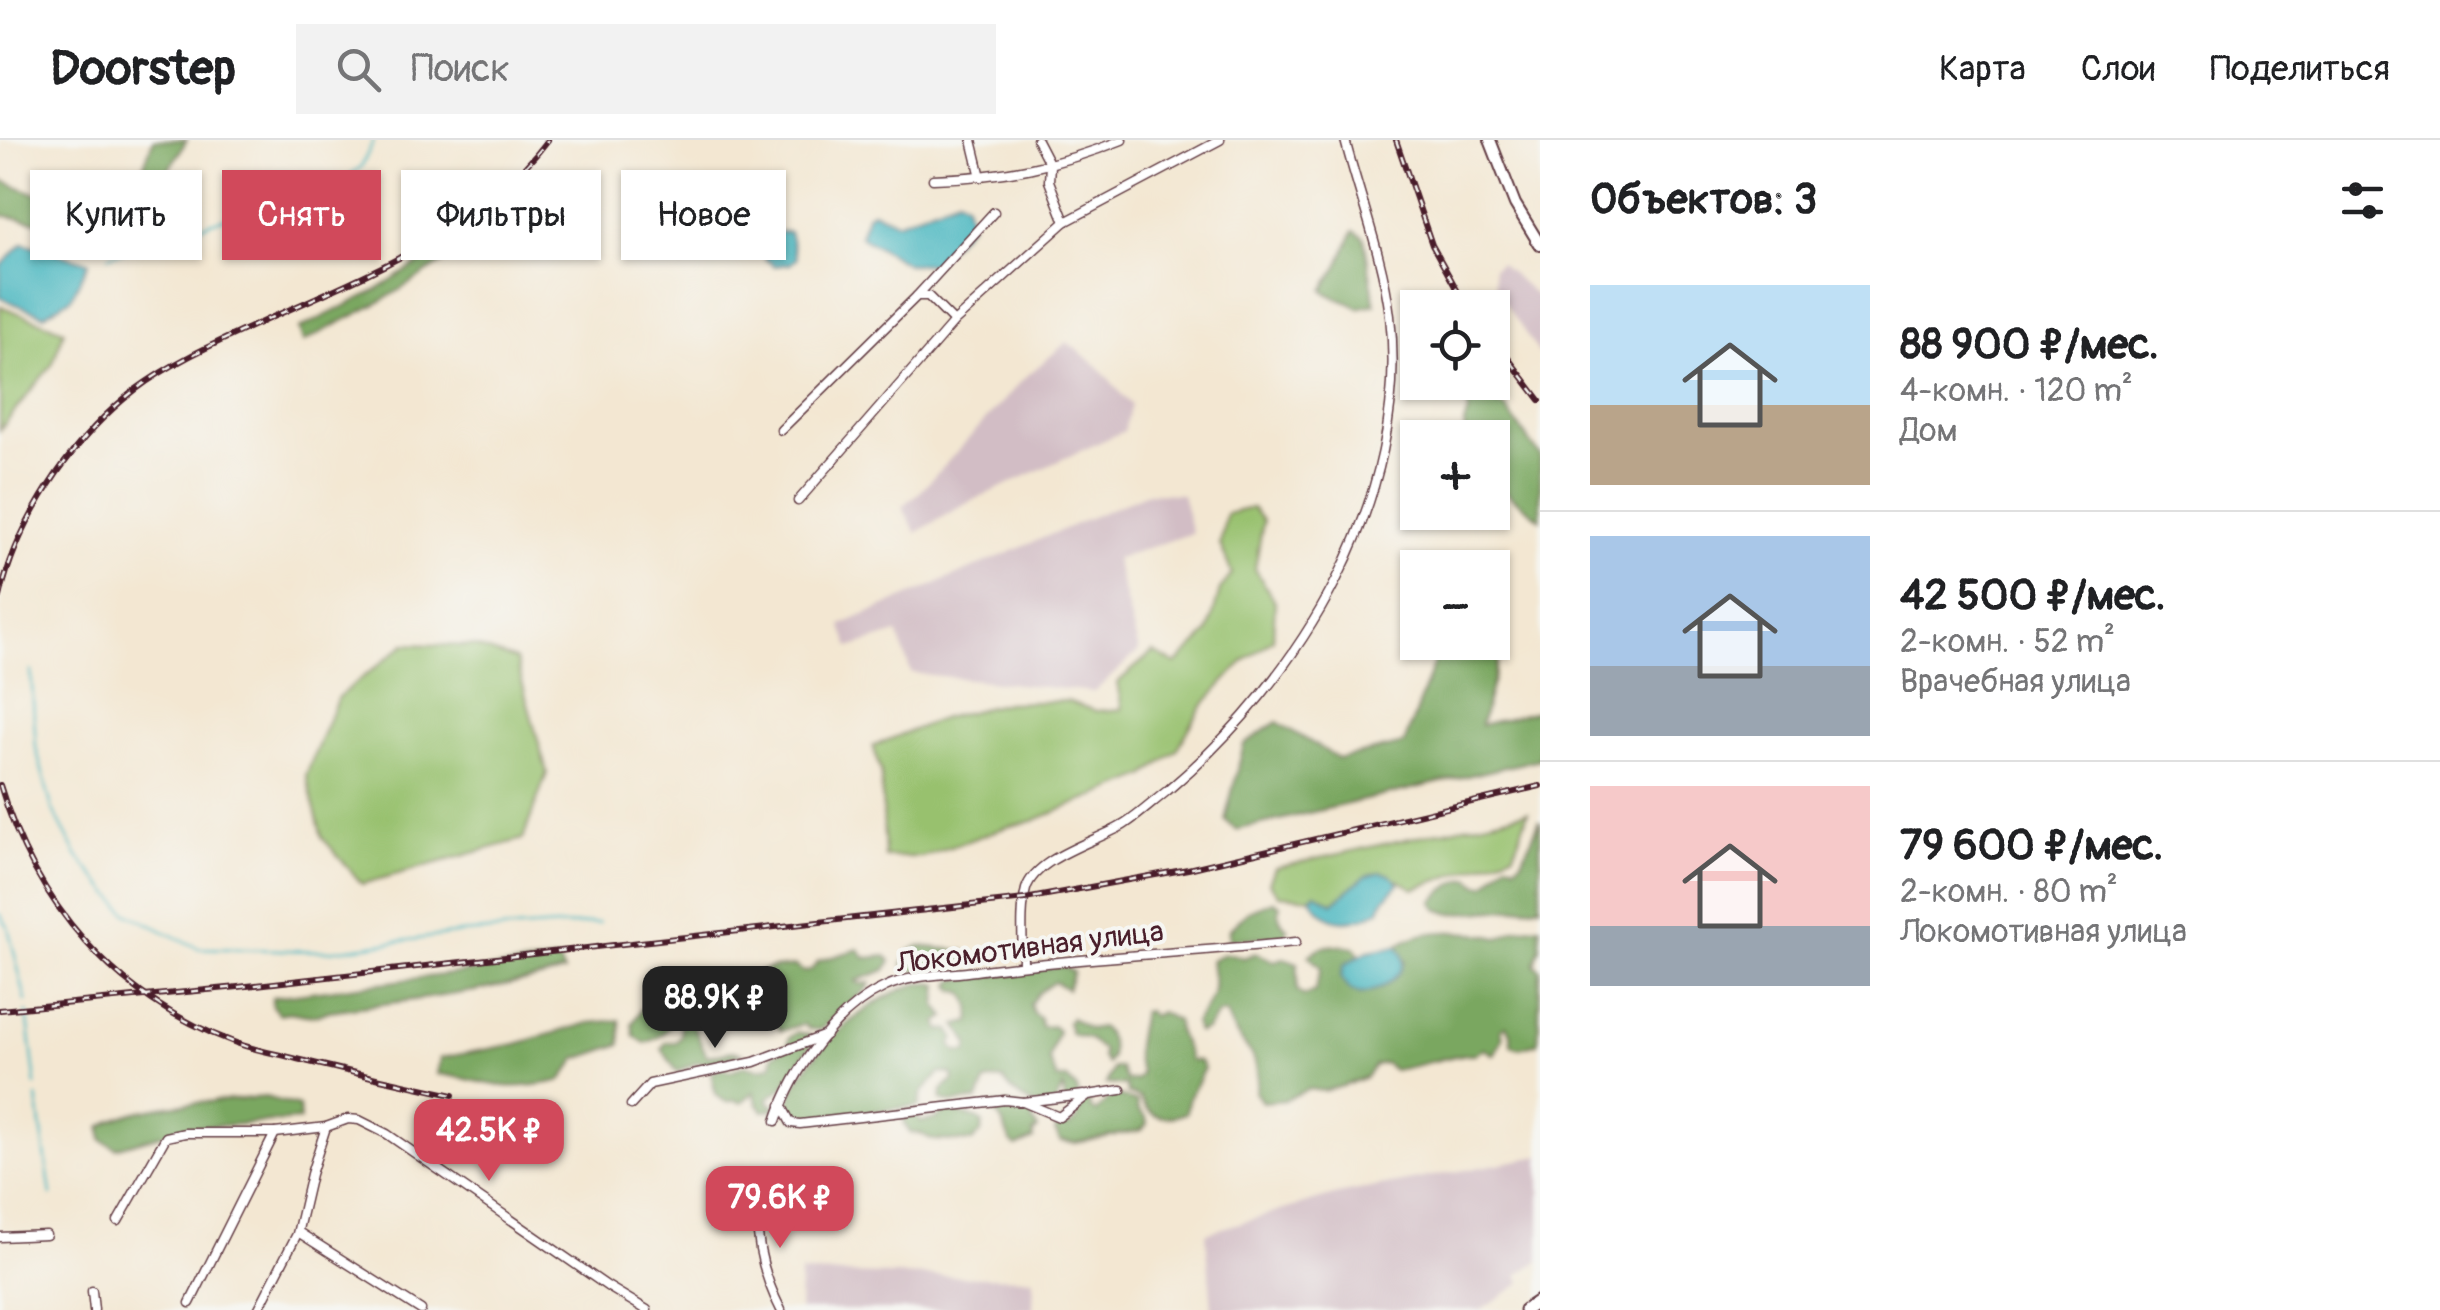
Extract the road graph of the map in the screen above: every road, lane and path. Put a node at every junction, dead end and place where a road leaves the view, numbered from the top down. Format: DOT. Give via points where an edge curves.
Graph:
graph roads {
  1 [pos="972,140"];
  2 [pos="1038,140"];
  3 [pos="1122,140"];
  4 [pos="1220,140"];
  5 [pos="1345,140"];
  6 [pos="1490,140"];
  7 [pos="1050,165"];
  8 [pos="933,178"];
  9 [pos="981,178"];
  10 [pos="994,212"];
  11 [pos="1065,222"];
  12 [pos="1540,244"];
  13 [pos="917,296"];
  14 [pos="954,322"];
  15 [pos="781,430"];
  16 [pos="798,501"];
  17 [pos="1296,942"];
  18 [pos="1023,965"];
  19 [pos="826,1035"];
  20 [pos="1121,1090"];
  21 [pos="1088,1095"];
  22 [pos="1023,1102"];
  23 [pos="782,1105"];
  24 [pos="631,1106"];
  25 [pos="776,1121"];
  26 [pos="326,1128"];
  27 [pos="276,1133"];
  28 [pos="758,1196"];
  29 [pos="118,1221"];
  30 [pos="298,1232"];
  31 [pos="46,1235"];
  32 [pos="0,1237"];
  33 [pos="92,1291"];
  34 [pos="1540,1300"];
  35 [pos="190,1304"];
  36 [pos="94,1310"];
  37 [pos="258,1310"];
  38 [pos="421,1310"];
  39 [pos="647,1310"];
  40 [pos="781,1310"];
  41 [pos="1525,1310"];
  1 -- 9 [label="street"];
  2 -- 7 [label="street"];
  3 -- 7 [label="street"];
  4 -- 11 [label="street"];
  5 -- 18 [label="street" via="1389,312 1392,352 1386,428 1364,514 1300,644 1238,725 1125,824 1031,878"];
  6 -- 12 [label="street" via="1515,204"];
  7 -- 9 [label="street"];
  7 -- 11 [label="street" via="1049,182"];
  8 -- 9 [label="street"];
  10 -- 13 [label="street"];
  11 -- 14 [label="street"];
  13 -- 14 [label="street" via="928,296"];
  13 -- 15 [label="street"];
  14 -- 16 [label="street"];
  17 -- 18 [label="street, Локомотивная улица"];
  18 -- 19 [label="street, Локомотивная улица" via="890,984"];
  19 -- 23 [label="street, Локомотивная улица"];
  19 -- 24 [label="street" via="754,1062 650,1084"];
  20 -- 21 [label="street"];
  21 -- 22 [label="street"];
  21 -- 22 [label="street" via="1058,1117"];
  22 -- 23 [label="street" via="800,1124"];
  23 -- 25 [label="street, Локомотивная улица"];
  26 -- 27 [label="street"];
  26 -- 30 [label="street"];
  26 -- 39 [label="street" via="359,1120 387,1134"];
  27 -- 29 [label="street" via="166,1137"];
  27 -- 35 [label="street"];
  28 -- 40 [label="street" via="765,1276"];
  30 -- 37 [label="street"];
  30 -- 38 [label="street"];
  31 -- 32 [label="street"];
  33 -- 36 [label="street"];
  34 -- 41 [label="main road"];
}
